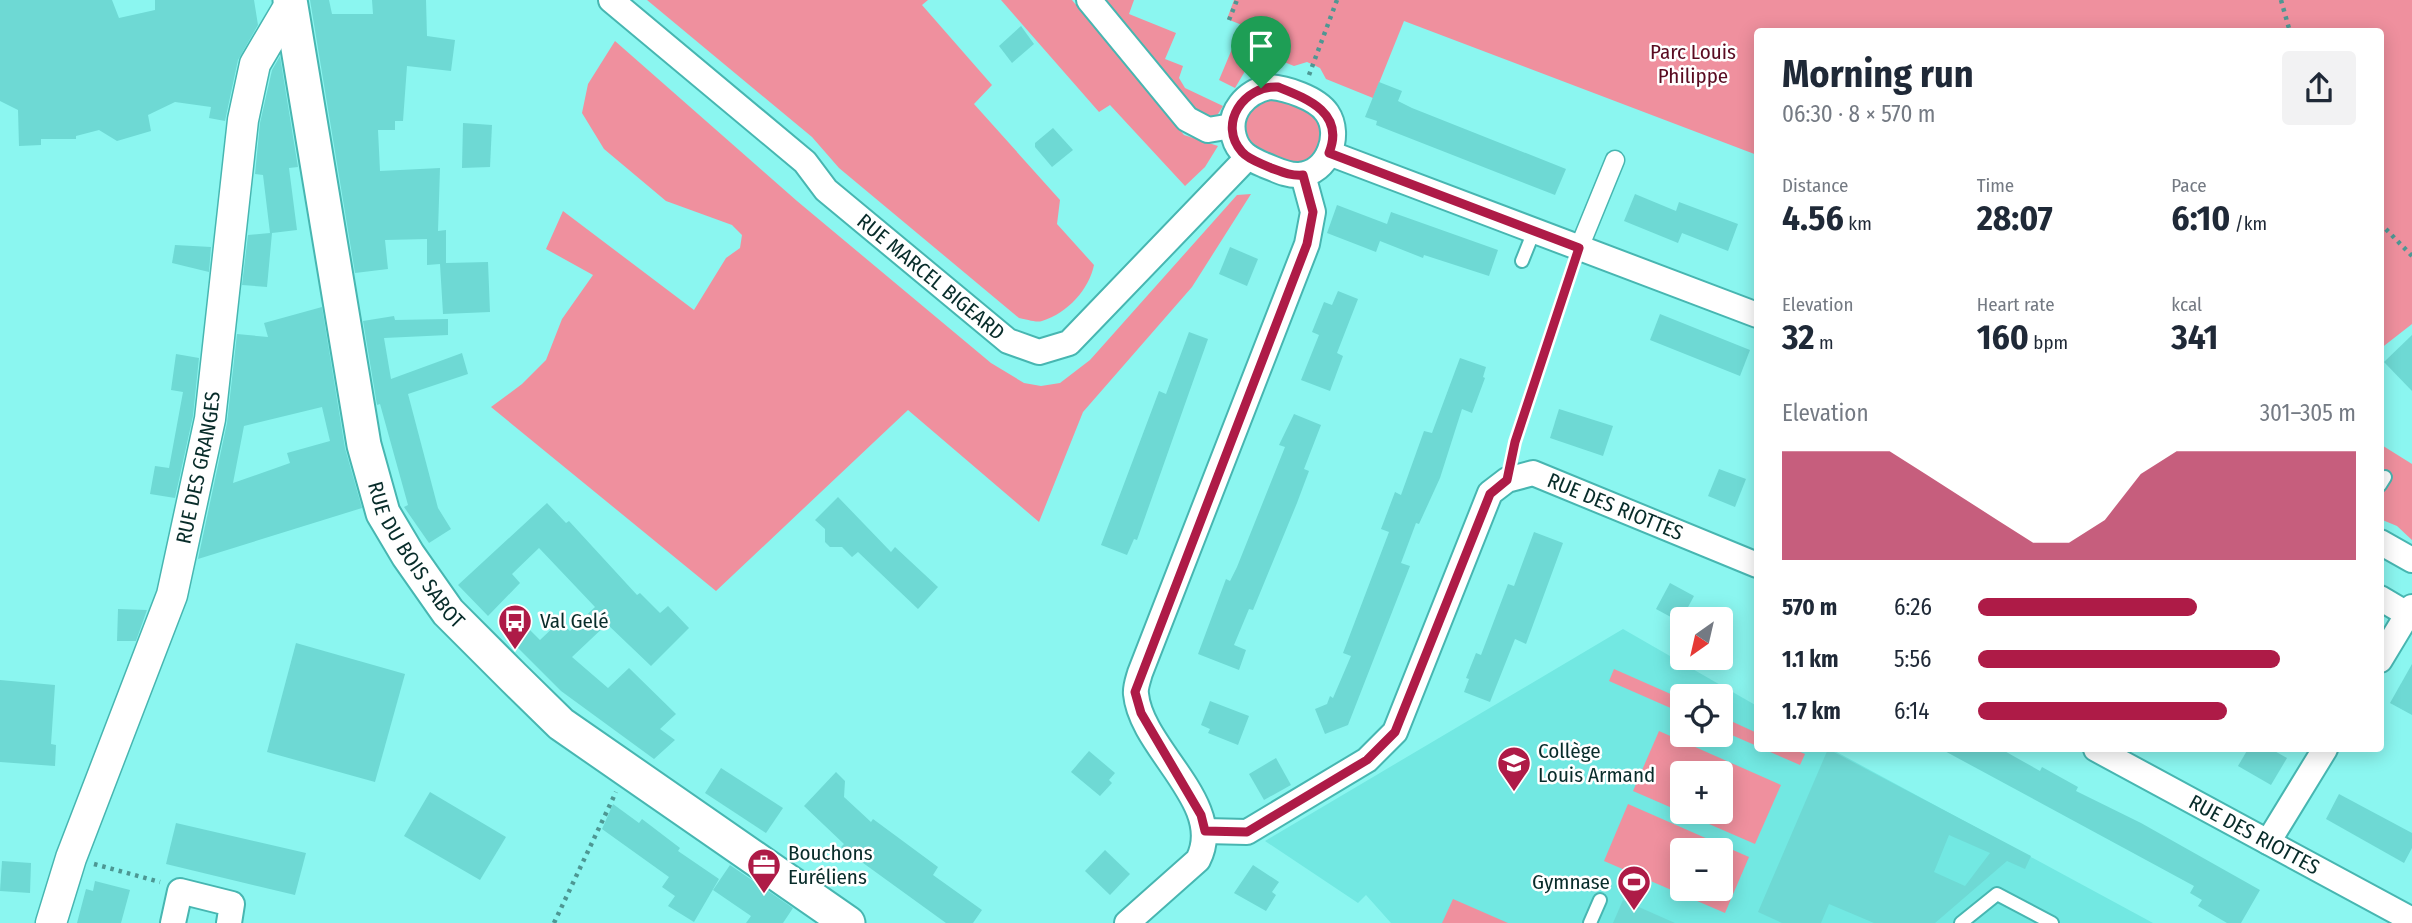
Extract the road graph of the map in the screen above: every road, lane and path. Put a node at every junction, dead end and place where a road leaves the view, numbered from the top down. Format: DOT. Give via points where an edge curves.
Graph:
graph roads {
  1 [pos="611,0"];
  2 [pos="1089,0"];
  3 [pos="1237,0"];
  4 [pos="1337,0"];
  5 [pos="2281,0"];
  6 [pos="291,1"];
  7 [pos="1229,20"];
  8 [pos="2289,28"];
  9 [pos="1301,96"];
  10 [pos="1232,126"];
  11 [pos="1329,153"];
  12 [pos="1248,157"];
  13 [pos="1615,160"];
  14 [pos="1303,175"];
  15 [pos="2384,227"];
  16 [pos="1534,231"];
  17 [pos="1579,248"];
  18 [pos="2412,257"];
  19 [pos="1522,261"];
  20 [pos="1754,314"];
  21 [pos="1507,480"];
  22 [pos="2384,544"];
  23 [pos="2412,560"];
  24 [pos="1754,564"];
  25 [pos="2384,600"];
  26 [pos="2411,613"];
  27 [pos="2384,654"];
  28 [pos="2102,752"];
  29 [pos="2323,752"];
  30 [pos="627,770"];
  31 [pos="1205,831"];
  32 [pos="2268,842"];
  33 [pos="71,858"];
  34 [pos="180,891"];
  35 [pos="1600,900"];
  36 [pos="2412,920"];
  37 [pos="51,923"];
  38 [pos="173,923"];
  39 [pos="229,923"];
  40 [pos="554,923"];
  41 [pos="848,923"];
  42 [pos="1127,923"];
  43 [pos="1590,923"];
  44 [pos="1961,923"];
  45 [pos="2052,923"];
  1 -- 12 [label="street, RUE MARCEL BIGEARD" via="805,162 826,190 1008,341 1039,352 1069,343"];
  2 -- 10 [label="street" via="1187,119 1208,130"];
  3 -- 7 [label="path"];
  4 -- 9 [label="path"];
  5 -- 8 [label="path"];
  6 -- 30 [label="main road, RUE DU BOIS SABOT" via="364,445 383,513 448,612 561,724"];
  6 -- 33 [label="street, RUE DES GRANGES" via="255,64 243,120 210,419 172,595"];
  9 -- 10 [label="street" via="1278,87 1261,88 1240,104"];
  9 -- 11 [label="street" via="1322,108 1330,120"];
  10 -- 12 [label="street" via="1237,145"];
  11 -- 14 [label="street" via="1317,168"];
  11 -- 16 [label="street"];
  12 -- 14 [label="street" via="1287,174"];
  13 -- 17 [label="street"];
  14 -- 31 [label="street" via="1313,212 1307,244 1135,692 1141,713 1201,815"];
  15 -- 18 [label="path"];
  16 -- 17 [label="street"];
  16 -- 19 [label="lane"];
  17 -- 20 [label="street"];
  17 -- 21 [label="path" via="1515,442"];
  21 -- 24 [label="street, RUE DES RIOTTES" via="1534,473"];
  21 -- 31 [label="street" via="1490,494 1395,732 1367,760 1247,832"];
  22 -- 23 [label="street"];
  25 -- 26 [label="street"];
  26 -- 27 [label="street"];
  28 -- 32 [label="street, RUE DES RIOTTES"];
  29 -- 32 [label="street"];
  30 -- 40 [label="path"];
  30 -- 41 [label="main road, RUE DU BOIS SABOT"];
  31 -- 42 [label="street" via="1205,846 1198,860"];
  32 -- 36 [label="street, RUE DES RIOTTES"];
  33 -- 34 [label="path" via="160,881"];
  33 -- 37 [label="street, RUE DES GRANGES"];
  34 -- 38 [label="street"];
  34 -- 39 [label="street" via="232,904"];
  35 -- 43 [label="lane"];
  44 -- 45 [label="lane" via="1997,894"];
}
